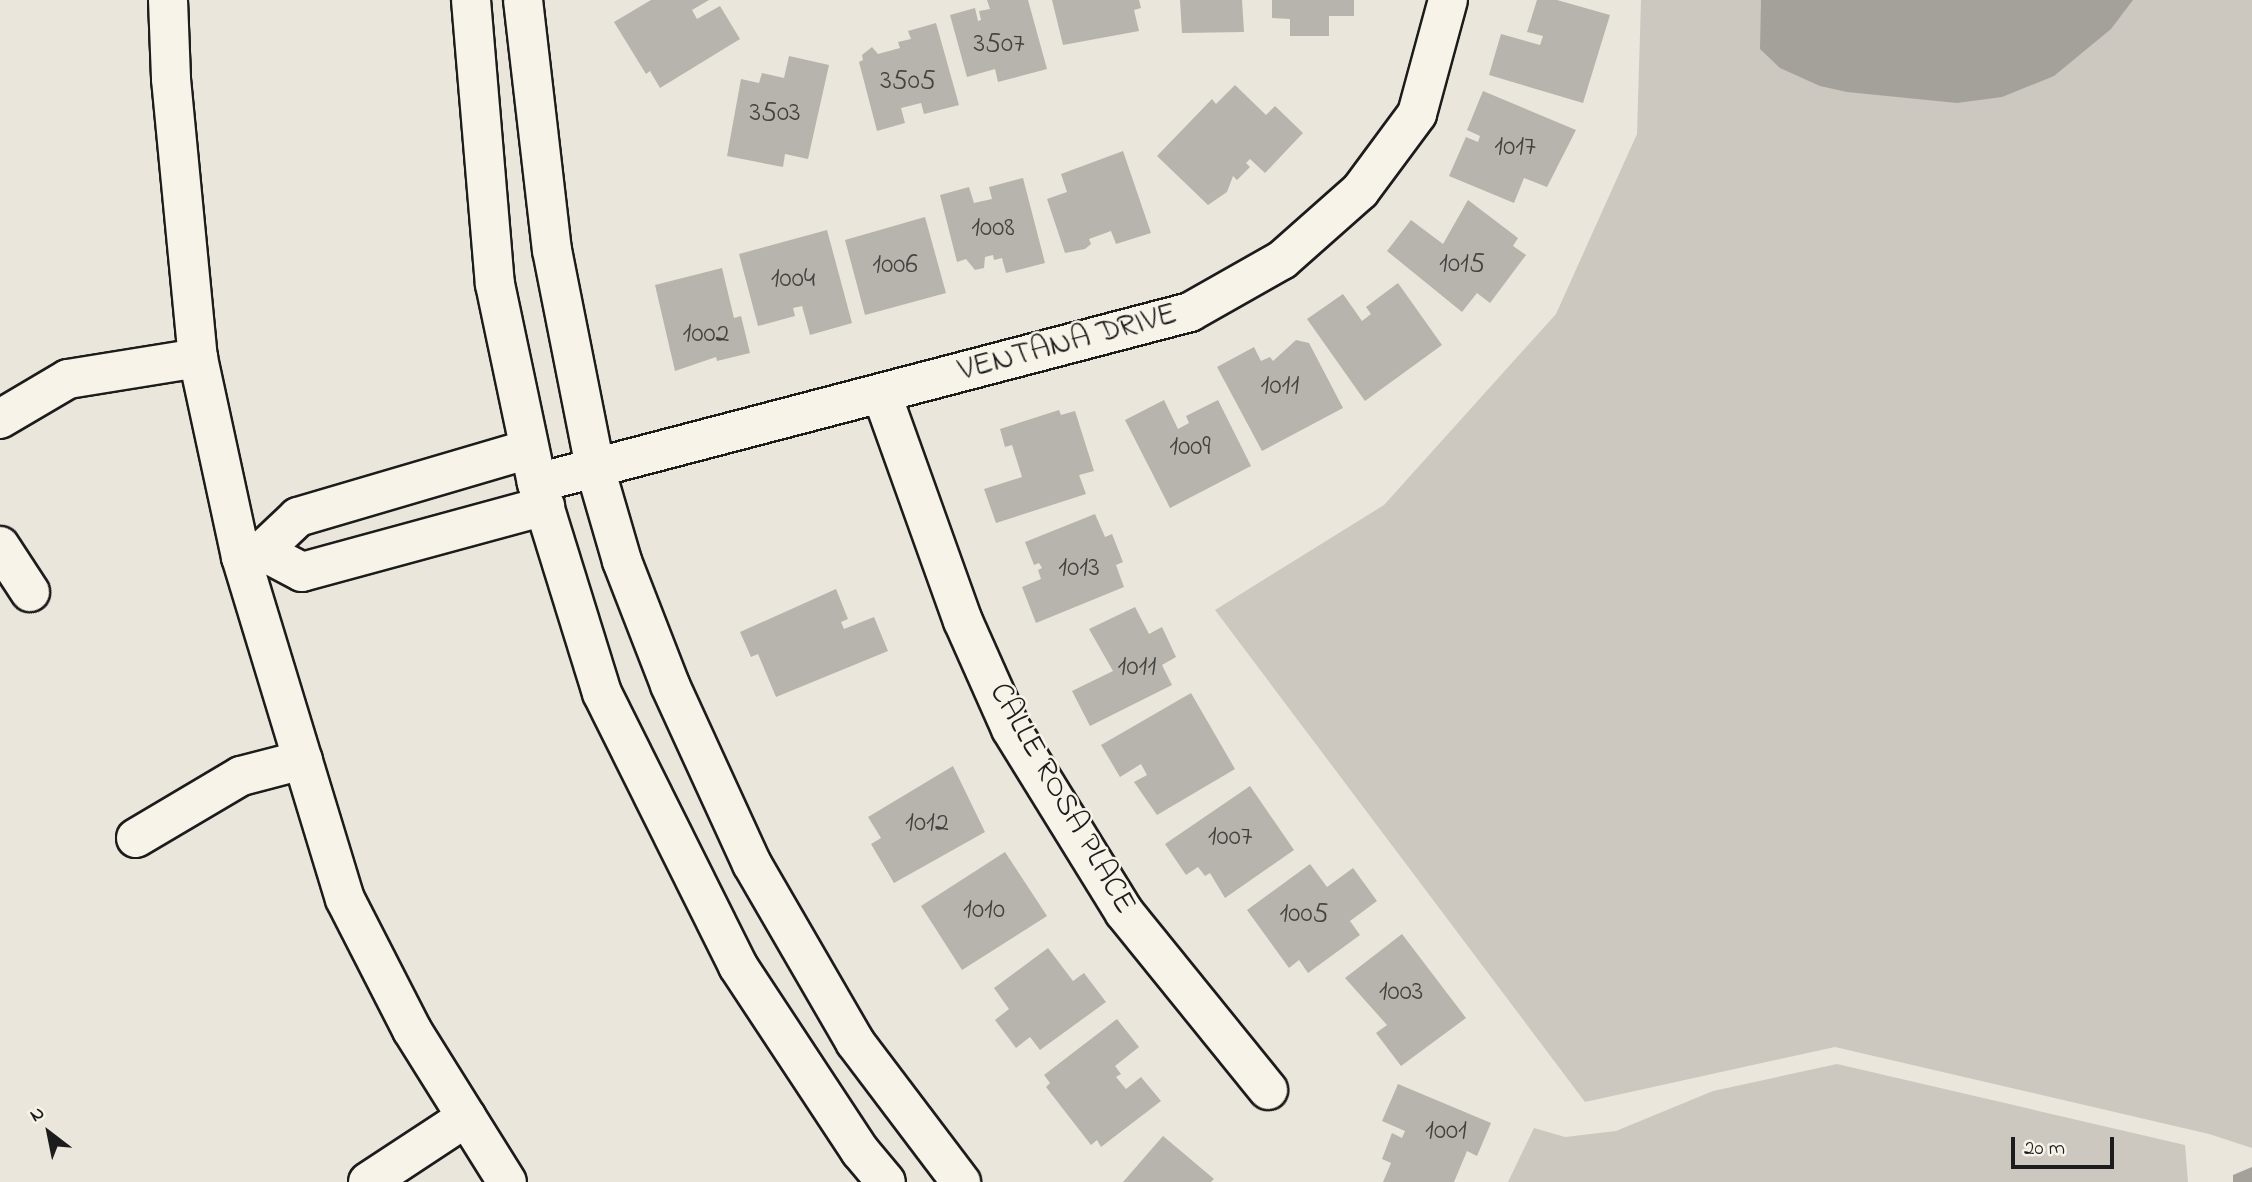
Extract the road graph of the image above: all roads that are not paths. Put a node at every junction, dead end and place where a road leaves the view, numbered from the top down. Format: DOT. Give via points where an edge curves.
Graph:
graph roads {
  1 [pos="168,0"];
  2 [pos="471,0"];
  3 [pos="523,0"];
  4 [pos="1448,0"];
  5 [pos="198,358"];
  6 [pos="882,395"];
  7 [pos="0,419"];
  8 [pos="595,468"];
  9 [pos="537,479"];
  10 [pos="0,546"];
  11 [pos="251,554"];
  12 [pos="30,592"];
  13 [pos="303,760"];
  14 [pos="136,838"];
  15 [pos="1268,1090"];
  16 [pos="467,1117"];
  17 [pos="368,1182"];
  18 [pos="507,1182"];
  19 [pos="886,1182"];
  20 [pos="961,1182"];
  1 -- 5 [label="street" via="171,79"];
  2 -- 9 [label="street" via="495,284"];
  3 -- 8 [label="street" via="552,250"];
  4 -- 6 [label="street, VENTANA DRIVE" via="1417,114 1360,191 1282,260 1190,312"];
  5 -- 7 [label="street" via="68,379"];
  5 -- 11 [label="street"];
  6 -- 8 [label="street, VENTANA DRIVE"];
  6 -- 15 [label="street, CALLE ROSA PLACE" via="963,621 1012,729 1124,912"];
  8 -- 9 [label="street, VENTANA DRIVE"];
  8 -- 20 [label="street" via="622,561 670,685 752,864 855,1042"];
  9 -- 11 [label="street" via="298,517"];
  9 -- 11 [label="street" via="302,572"];
  9 -- 19 [label="street" via="602,693 662,817 738,966 860,1151"];
  10 -- 12 [label="street"];
  11 -- 13 [label="street"];
  13 -- 14 [label="street" via="241,776"];
  13 -- 16 [label="street" via="345,899 412,1030"];
  16 -- 17 [label="street"];
  16 -- 18 [label="street"];
}
